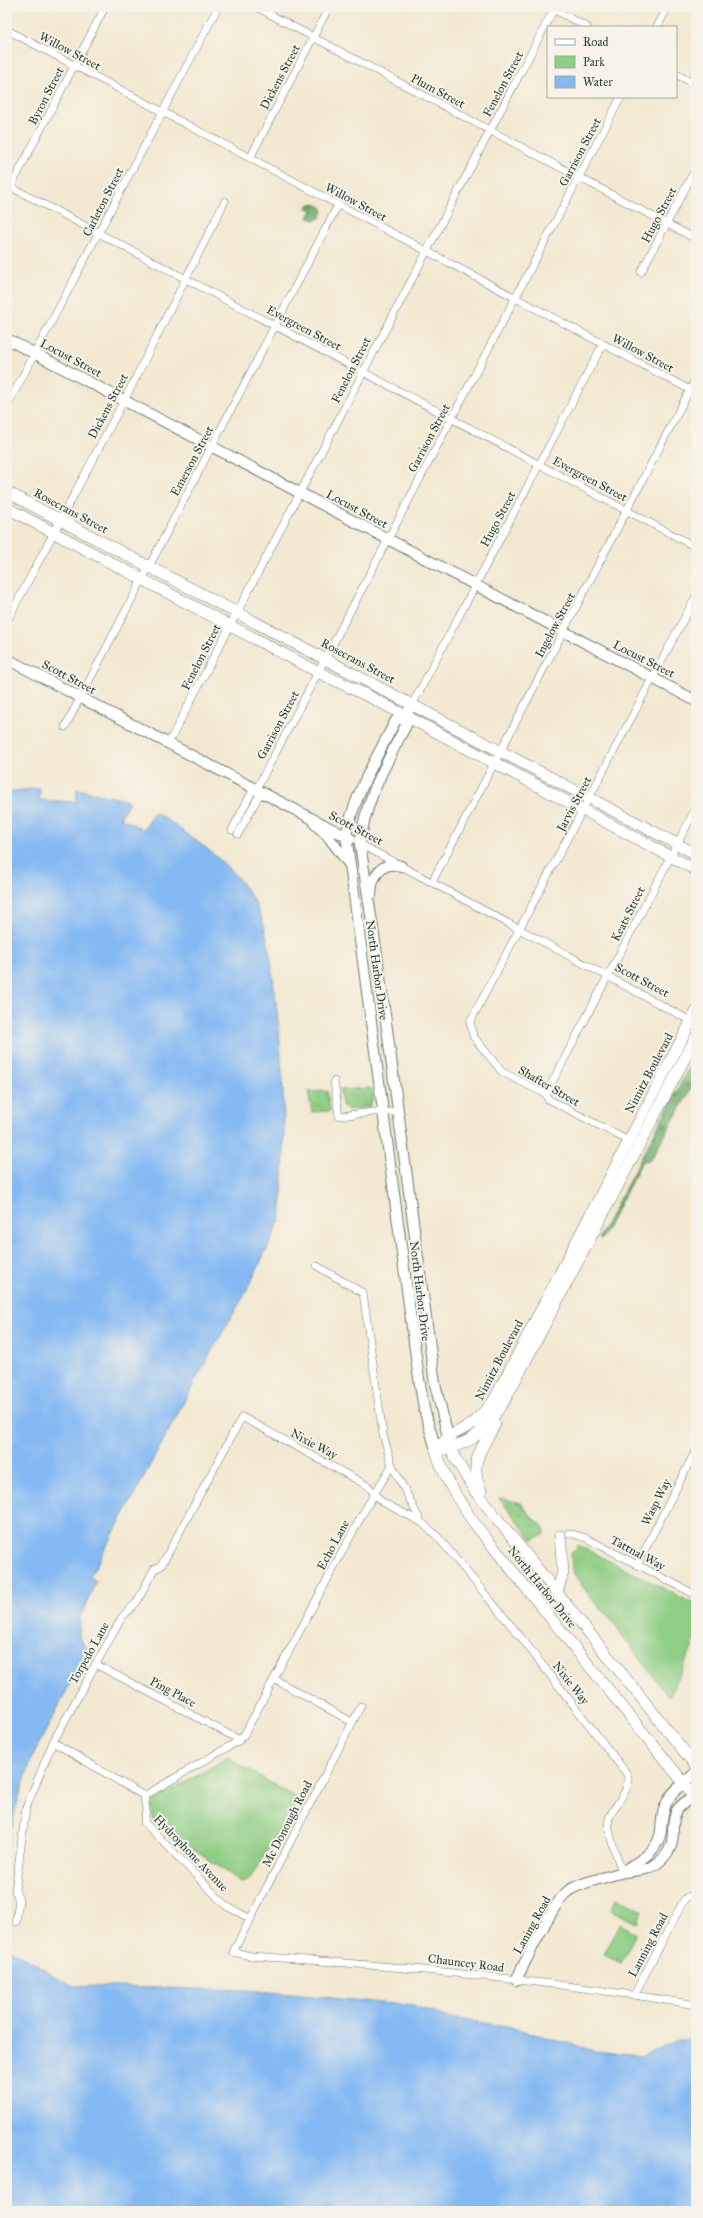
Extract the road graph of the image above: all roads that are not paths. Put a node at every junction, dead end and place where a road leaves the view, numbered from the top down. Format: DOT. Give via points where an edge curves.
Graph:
graph roads {
  1 [pos="105,7"];
  2 [pos="218,7"];
  3 [pos="256,7"];
  4 [pos="329,7"];
  5 [pos="668,7"];
  6 [pos="553,8"];
  7 [pos="585,26"];
  8 [pos="658,26"];
  9 [pos="7,30"];
  10 [pos="313,38"];
  11 [pos="74,66"];
  12 [pos="677,74"];
  13 [pos="696,84"];
  14 [pos="620,98"];
  15 [pos="162,112"];
  16 [pos="491,130"];
  17 [pos="250,158"];
  18 [pos="696,168"];
  19 [pos="579,176"];
  20 [pos="9,186"];
  21 [pos="7,194"];
  22 [pos="226,201"];
  23 [pos="338,206"];
  24 [pos="667,223"];
  25 [pos="100,233"];
  26 [pos="696,238"];
  27 [pos="426,250"];
  28 [pos="641,272"];
  29 [pos="187,279"];
  30 [pos="515,297"];
  31 [pos="276,325"];
  32 [pos="7,339"];
  33 [pos="603,344"];
  34 [pos="36,354"];
  35 [pos="363,371"];
  36 [pos="696,378"];
  37 [pos="693,392"];
  38 [pos="124,401"];
  39 [pos="7,406"];
  40 [pos="452,418"];
  41 [pos="212,448"];
  42 [pos="539,464"];
  43 [pos="7,492"];
  44 [pos="300,493"];
  45 [pos="7,508"];
  46 [pos="628,511"];
  47 [pos="60,520"];
  48 [pos="54,532"];
  49 [pos="388,540"];
  50 [pos="696,547"];
  51 [pos="149,567"];
  52 [pos="143,579"];
  53 [pos="476,585"];
  54 [pos="696,596"];
  55 [pos="237,613"];
  56 [pos="7,621"];
  57 [pos="230,625"];
  58 [pos="564,632"];
  59 [pos="7,659"];
  60 [pos="325,659"];
  61 [pos="318,672"];
  62 [pos="652,679"];
  63 [pos="80,697"];
  64 [pos="696,701"];
  65 [pos="412,705"];
  66 [pos="405,717"];
  67 [pos="65,727"];
  68 [pos="168,744"];
  69 [pos="501,752"];
  70 [pos="495,764"];
  71 [pos="257,790"];
  72 [pos="589,798"];
  73 [pos="696,808"];
  74 [pos="583,811"];
  75 [pos="303,814"];
  76 [pos="235,832"];
  77 [pos="346,836"];
  78 [pos="360,844"];
  79 [pos="677,844"];
  80 [pos="696,854"];
  81 [pos="671,857"];
  82 [pos="350,866"];
  83 [pos="401,866"];
  84 [pos="696,870"];
  85 [pos="432,882"];
  86 [pos="370,909"];
  87 [pos="520,930"];
  88 [pos="608,976"];
  89 [pos="694,1016"];
  90 [pos="470,1022"];
  91 [pos="696,1037"];
  92 [pos="334,1081"];
  93 [pos="546,1094"];
  94 [pos="383,1112"];
  95 [pos="398,1112"];
  96 [pos="627,1140"];
  97 [pos="639,1146"];
  98 [pos="317,1266"];
  99 [pos="506,1398"];
  100 [pos="242,1417"];
  101 [pos="448,1437"];
  102 [pos="452,1448"];
  103 [pos="436,1450"];
  104 [pos="696,1450"];
  105 [pos="392,1466"];
  106 [pos="374,1493"];
  107 [pos="488,1508"];
  108 [pos="424,1524"];
  109 [pos="564,1534"];
  110 [pos="637,1565"];
  111 [pos="557,1594"];
  112 [pos="696,1595"];
  113 [pos="96,1664"];
  114 [pos="274,1679"];
  115 [pos="361,1706"];
  116 [pos="352,1722"];
  117 [pos="240,1740"];
  118 [pos="53,1742"];
  119 [pos="696,1766"];
  120 [pos="696,1772"];
  121 [pos="685,1783"];
  122 [pos="144,1796"];
  123 [pos="695,1796"];
  124 [pos="622,1872"];
  125 [pos="696,1894"];
  126 [pos="250,1919"];
  127 [pos="16,1922"];
  128 [pos="233,1952"];
  129 [pos="516,1980"];
  130 [pos="634,1995"];
  131 [pos="696,2005"];
  1 -- 11 [label="street, Byron Street"];
  2 -- 15 [label="street, Carleton Street"];
  3 -- 10 [label="street, Plum Street"];
  4 -- 10 [label="street, Dickens Street"];
  5 -- 8 [label="street"];
  6 -- 7 [label="street"];
  6 -- 16 [label="street, Fenelon Street"];
  9 -- 11 [label="street, Willow Street"];
  10 -- 16 [label="street, Plum Street"];
  10 -- 17 [label="street, Dickens Street"];
  11 -- 15 [label="street, Willow Street"];
  11 -- 20 [label="street, Byron Street"];
  12 -- 13 [label="street"];
  14 -- 19 [label="street, Garrison Street"];
  15 -- 17 [label="street, Willow Street"];
  15 -- 25 [label="street, Carleton Street"];
  16 -- 19 [label="street, Plum Street"];
  16 -- 27 [label="street, Fenelon Street"];
  17 -- 23 [label="street, Willow Street"];
  18 -- 24 [label="street, Hugo Street"];
  19 -- 24 [label="street, Plum Street"];
  19 -- 30 [label="street, Garrison Street"];
  20 -- 21 [label="street, Byron Street"];
  20 -- 25 [label="street, Evergreen Street"];
  22 -- 29 [label="street, Dickens Street"];
  23 -- 27 [label="street, Willow Street"];
  23 -- 31 [label="street, Emerson Street"];
  24 -- 26 [label="street, Plum Street"];
  24 -- 28 [label="street, Hugo Street"];
  25 -- 29 [label="street, Evergreen Street"];
  25 -- 34 [label="street, Carleton Street"];
  27 -- 30 [label="street, Willow Street"];
  27 -- 35 [label="street, Fenelon Street"];
  29 -- 31 [label="street, Evergreen Street"];
  29 -- 38 [label="street, Dickens Street"];
  30 -- 33 [label="street, Willow Street"];
  30 -- 40 [label="street, Garrison Street"];
  31 -- 35 [label="street, Evergreen Street"];
  31 -- 41 [label="street, Emerson Street"];
  32 -- 34 [label="main road, Locust Street"];
  33 -- 37 [label="street, Willow Street"];
  33 -- 42 [label="street, Hugo Street"];
  34 -- 38 [label="main road, Locust Street"];
  34 -- 39 [label="street, Carleton Street"];
  35 -- 40 [label="street, Evergreen Street"];
  35 -- 44 [label="street, Fenelon Street"];
  36 -- 37 [label="street, Ingelow Street"];
  37 -- 46 [label="street, Ingelow Street"];
  38 -- 41 [label="main road, Locust Street"];
  38 -- 47 [label="street, Dickens Street"];
  40 -- 42 [label="street, Evergreen Street"];
  40 -- 49 [label="street, Garrison Street"];
  41 -- 44 [label="main road, Locust Street"];
  41 -- 51 [label="street, Emerson Street"];
  42 -- 46 [label="street, Evergreen Street"];
  42 -- 53 [label="street, Hugo Street"];
  43 -- 47 [label="main road, Rosecrans Street"];
  44 -- 49 [label="main road, Locust Street"];
  44 -- 55 [label="street, Fenelon Street"];
  45 -- 48 [label="main road"];
  46 -- 50 [label="street, Evergreen Street"];
  46 -- 58 [label="street, Ingelow Street"];
  47 -- 48 [label="street, Dickens Street"];
  47 -- 51 [label="main road, Rosecrans Street"];
  48 -- 52 [label="main road"];
  48 -- 56 [label="street, Dickens Street"];
  49 -- 53 [label="main road, Locust Street"];
  49 -- 60 [label="street, Garrison Street"];
  51 -- 52 [label="street, Emerson Street"];
  51 -- 55 [label="main road, Rosecrans Street"];
  52 -- 57 [label="main road"];
  52 -- 63 [label="street, Emerson Street"];
  53 -- 58 [label="main road, Locust Street"];
  53 -- 65 [label="street, Hugo Street"];
  54 -- 62 [label="street, Jarvis Street"];
  55 -- 57 [label="street, Fenelon Street"];
  55 -- 60 [label="main road, Rosecrans Street"];
  57 -- 61 [label="main road"];
  57 -- 68 [label="street, Fenelon Street"];
  58 -- 62 [label="main road, Locust Street"];
  58 -- 69 [label="street, Ingelow Street"];
  59 -- 63 [label="main road, Scott Street"];
  60 -- 61 [label="street, Garrison Street"];
  60 -- 65 [label="main road, Rosecrans Street"];
  61 -- 66 [label="main road"];
  61 -- 71 [label="street, Garrison Street"];
  62 -- 64 [label="main road, Locust Street"];
  62 -- 72 [label="street, Jarvis Street"];
  63 -- 67 [label="street, Emerson Street"];
  63 -- 68 [label="main road, Scott Street"];
  65 -- 66 [label="main road, North Harbor Drive"];
  65 -- 69 [label="main road, Rosecrans Street"];
  66 -- 70 [label="main road"];
  66 -- 77 [label="main road, North Harbor Drive" via="396,720 367,776 353,806"];
  66 -- 78 [label="main road, North Harbor Drive" via="406,726 372,795"];
  68 -- 71 [label="main road, Scott Street"];
  69 -- 70 [label="street, Ingelow Street"];
  69 -- 72 [label="main road, Rosecrans Street"];
  70 -- 74 [label="main road"];
  70 -- 85 [label="street, Ingelow Street"];
  71 -- 75 [label="main road, Scott Street"];
  71 -- 76 [label="street, Garrison Street"];
  72 -- 74 [label="street, Jarvis Street"];
  72 -- 79 [label="main road, Rosecrans Street"];
  73 -- 79 [label="street, Keats Street"];
  74 -- 81 [label="main road"];
  74 -- 87 [label="street, Jarvis Street"];
  75 -- 77 [label="main road, Scott Street"];
  75 -- 82 [label="main road" via="327,835"];
  77 -- 78 [label="main road, Scott Street"];
  77 -- 82 [label="main road, North Harbor Drive"];
  78 -- 83 [label="street, Scott Street"];
  78 -- 86 [label="main road, North Harbor Drive"];
  79 -- 80 [label="main road, Rosecrans Street"];
  79 -- 81 [label="street, Keats Street"];
  81 -- 84 [label="main road"];
  81 -- 88 [label="street, Keats Street"];
  82 -- 94 [label="main road, North Harbor Drive"];
  83 -- 85 [label="street, Scott Street"];
  83 -- 86 [label="main road" via="387,866 377,872 372,883"];
  85 -- 87 [label="street, Scott Street"];
  86 -- 95 [label="main road, North Harbor Drive"];
  87 -- 88 [label="street, Scott Street"];
  87 -- 90 [label="street, Jarvis Street"];
  88 -- 89 [label="street, Scott Street"];
  88 -- 93 [label="street, Keats Street"];
  89 -- 96 [label="main road, Nimitz Boulevard"];
  90 -- 93 [label="street, Shafter Street" via="473,1036 502,1072"];
  91 -- 97 [label="main road, Nimitz Boulevard"];
  92 -- 94 [label="street" via="339,1116"];
  93 -- 96 [label="street, Shafter Street" via="548,1099"];
  94 -- 95 [label="street"];
  94 -- 103 [label="main road, North Harbor Drive" via="419,1378 424,1408"];
  95 -- 101 [label="main road, North Harbor Drive" via="435,1384"];
  96 -- 97 [label="street, Shafter Street"];
  96 -- 101 [label="main road, Nimitz Boulevard" via="492,1402 474,1423"];
  97 -- 99 [label="main road, Nimitz Boulevard"];
  98 -- 105 [label="street" via="363,1293 383,1435"];
  99 -- 102 [label="main road, Nimitz Boulevard" via="482,1431"];
  99 -- 107 [label="main road" via="475,1466 476,1479"];
  100 -- 106 [label="street, Nixie Way" via="368,1486"];
  100 -- 113 [label="street, Torpedo Lane" via="161,1566 154,1569 136,1602 122,1617"];
  101 -- 102 [label="main road, North Harbor Drive"];
  101 -- 103 [label="main road, Nimitz Boulevard"];
  102 -- 103 [label="main road, Nimitz Boulevard"];
  102 -- 107 [label="main road, North Harbor Drive" via="466,1477"];
  103 -- 121 [label="main road, North Harbor Drive" via="453,1491 478,1528"];
  104 -- 110 [label="street, Wasp Way"];
  105 -- 106 [label="street, Echo Lane"];
  105 -- 108 [label="street"];
  106 -- 108 [label="street, Nixie Way" via="382,1502"];
  106 -- 114 [label="street, Echo Lane"];
  107 -- 111 [label="main road, North Harbor Drive"];
  108 -- 124 [label="street, Nixie Way" via="523,1640 627,1774 628,1783 609,1819"];
  109 -- 110 [label="street, Tattnal Way" via="586,1538"];
  109 -- 111 [label="main road" via="563,1572"];
  110 -- 112 [label="street, Tattnal Way"];
  111 -- 119 [label="main road, North Harbor Drive"];
  113 -- 117 [label="street, Ping Place"];
  113 -- 118 [label="street, Torpedo Lane"];
  114 -- 116 [label="street"];
  114 -- 117 [label="street, Echo Lane" via="253,1721"];
  115 -- 116 [label="street, Mc Donough Road"];
  116 -- 126 [label="street, Mc Donough Road"];
  117 -- 122 [label="street, Echo Lane"];
  118 -- 122 [label="street"];
  118 -- 127 [label="street, Torpedo Lane" via="26,1808 15,1891 19,1900"];
  120 -- 121 [label="main road, Laning Road"];
  121 -- 123 [label="main road, North Harbor Drive"];
  121 -- 124 [label="main road, Laning Road" via="674,1792 665,1806 660,1837 655,1848"];
  122 -- 126 [label="street, Hydrophone Avenue" via="144,1822 226,1906"];
  123 -- 124 [label="main road, Laning Road" via="676,1812 672,1844 663,1858 649,1869"];
  124 -- 129 [label="main road, Laning Road" via="573,1888 564,1894"];
  125 -- 130 [label="street, Lanning Road" via="687,1897 681,1905"];
  126 -- 128 [label="street, Mc Donough Road"];
  128 -- 129 [label="street, Chauncey Road" via="250,1956 438,1970"];
  129 -- 130 [label="street, Chauncey Road"];
  130 -- 131 [label="street, Chauncey Road"];
}
